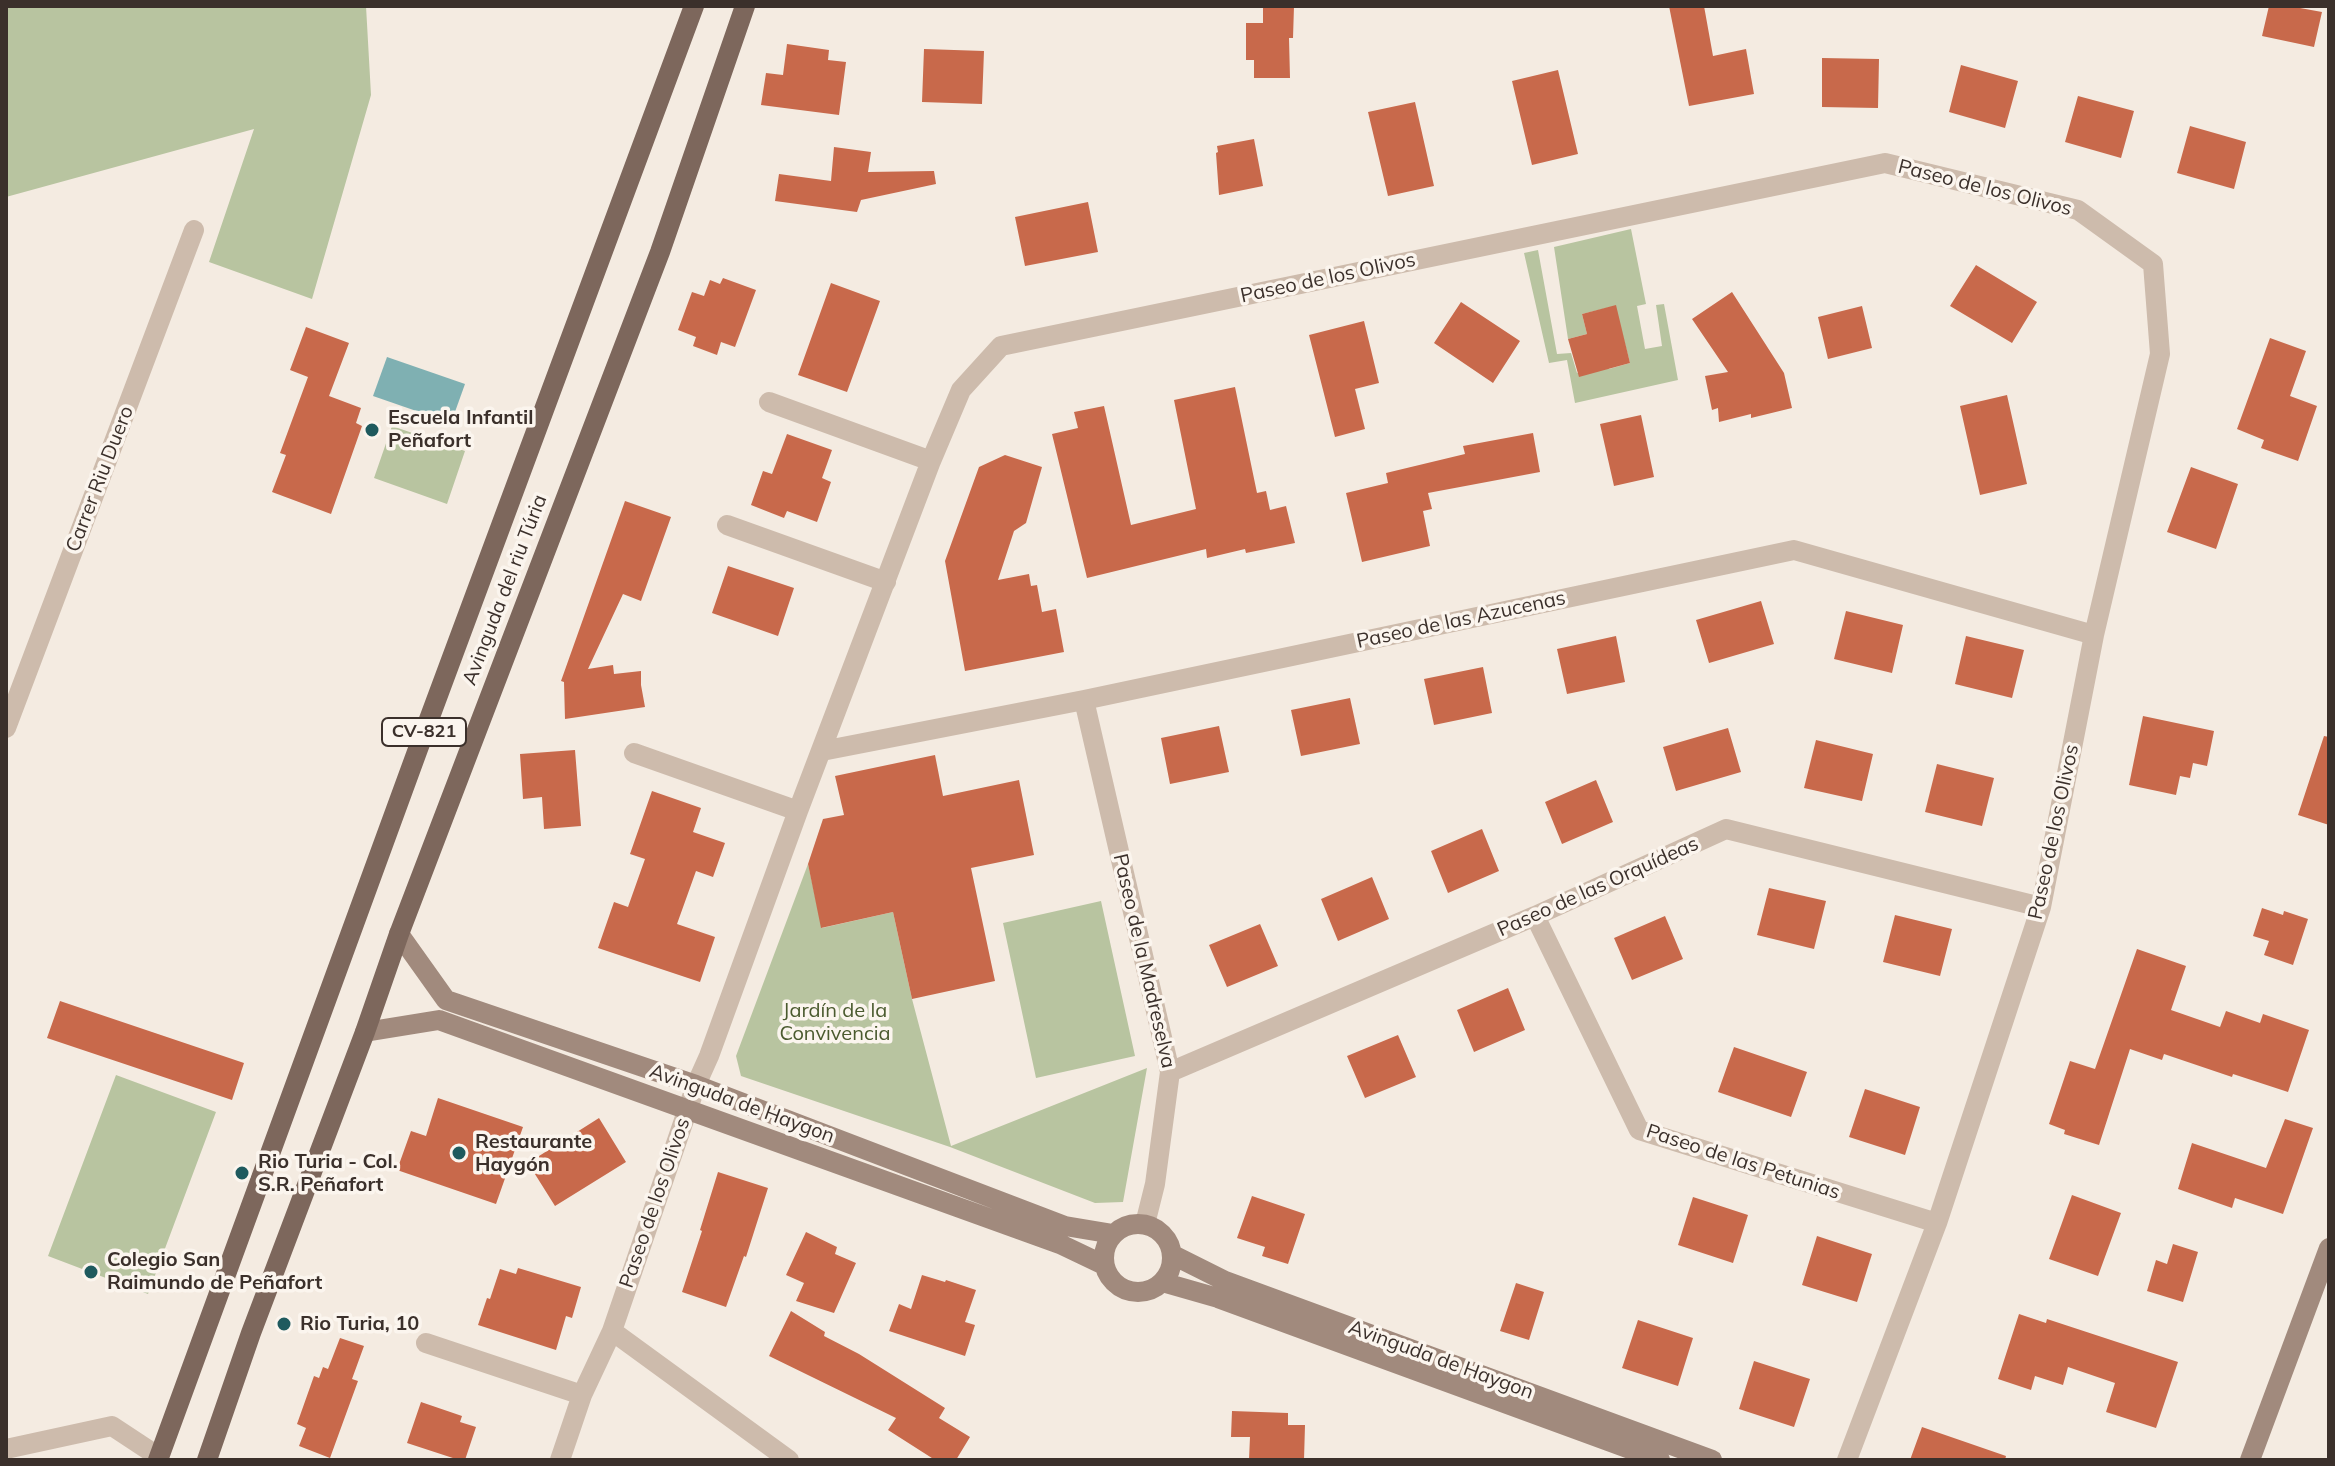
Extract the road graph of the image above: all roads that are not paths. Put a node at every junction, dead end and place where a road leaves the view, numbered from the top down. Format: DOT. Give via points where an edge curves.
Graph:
graph roads {
  1 [pos="694,6"];
  2 [pos="745,6"];
  3 [pos="194,230"];
  4 [pos="769,402"];
  5 [pos="931,461"];
  6 [pos="727,525"];
  7 [pos="886,582"];
  8 [pos="2094,635"];
  9 [pos="1084,700"];
  10 [pos="6,728"];
  11 [pos="822,751"];
  12 [pos="634,753"];
  13 [pos="798,811"];
  14 [pos="2041,907"];
  15 [pos="1535,916"];
  16 [pos="399,934"];
  17 [pos="365,1032"];
  18 [pos="1170,1072"];
  19 [pos="696,1085"];
  20 [pos="687,1110"];
  21 [pos="1937,1223"];
  22 [pos="1145,1224"];
  23 [pos="1113,1234"];
  24 [pos="2329,1248"];
  25 [pos="1173,1255"];
  26 [pos="1104,1265"];
  27 [pos="1162,1282"];
  28 [pos="612,1331"];
  29 [pos="426,1343"];
  30 [pos="582,1395"];
  31 [pos="6,1449"];
  32 [pos="159,1459"];
  33 [pos="207,1460"];
  34 [pos="560,1460"];
  35 [pos="789,1460"];
  36 [pos="1660,1460"];
  37 [pos="1712,1460"];
  38 [pos="1847,1460"];
  39 [pos="2250,1460"];
  1 -- 32 [label="main road, Avinguda del riu Túria / CV-821"];
  2 -- 16 [label="main road, Avinguda del riu Túria / CV-821" via="660,252"];
  3 -- 10 [label="street, Carrer Riu Duero"];
  4 -- 5 [label="street"];
  5 -- 7 [label="street, Paseo de los Olivos"];
  5 -- 8 [label="street, Paseo de los Olivos" via="961,390 1001,346 1885,163 2078,210 2153,264 2160,354"];
  6 -- 7 [label="street"];
  7 -- 11 [label="street, Paseo de los Olivos"];
  8 -- 9 [label="street, Paseo de las Azucenas" via="1794,550"];
  8 -- 14 [label="street, Paseo de los Olivos"];
  9 -- 11 [label="street, Paseo de las Azucenas"];
  9 -- 18 [label="street, Paseo de la Madreselva"];
  11 -- 13 [label="street, Paseo de los Olivos"];
  12 -- 13 [label="street"];
  13 -- 19 [label="street, Paseo de los Olivos"];
  14 -- 15 [label="street, Paseo de las Orquídeas" via="1726,829"];
  14 -- 21 [label="street, Paseo de los Olivos"];
  15 -- 18 [label="street, Paseo de las Orquídeas"];
  15 -- 21 [label="street, Paseo de las Petunias" via="1639,1130"];
  16 -- 17 [label="main road, Avinguda del riu Túria / CV-821"];
  16 -- 19 [label="street, Avinguda de Haygon" via="446,1000"];
  17 -- 20 [label="street, Avinguda de Haygon" via="439,1020"];
  17 -- 33 [label="main road, Avinguda del riu Túria / CV-821"];
  18 -- 22 [label="street, Paseo de la Madreselva"];
  19 -- 20 [label="street, Paseo de los Olivos"];
  19 -- 23 [label="street, Avinguda de Haygon" via="1065,1226"];
  20 -- 26 [label="street, Avinguda de Haygon" via="1060,1244"];
  20 -- 28 [label="street, Paseo de los Olivos"];
  21 -- 38 [label="street, Paseo de los Olivos"];
  22 -- 23 [label="street" via="1125,1225"];
  22 -- 25 [label="street" via="1160,1231"];
  23 -- 26 [label="street"];
  24 -- 39 [label="street"];
  25 -- 27 [label="street"];
  25 -- 37 [label="street, Avinguda de Haygon" via="1225,1281"];
  26 -- 27 [label="street" via="1117,1285 1133,1292"];
  27 -- 36 [label="street, Avinguda de Haygon"];
  28 -- 30 [label="street, Paseo de los Olivos"];
  28 -- 35 [label="street"];
  29 -- 30 [label="street"];
  30 -- 34 [label="street, Paseo de los Olivos"];
  31 -- 32 [label="street" via="112,1426"];
}
